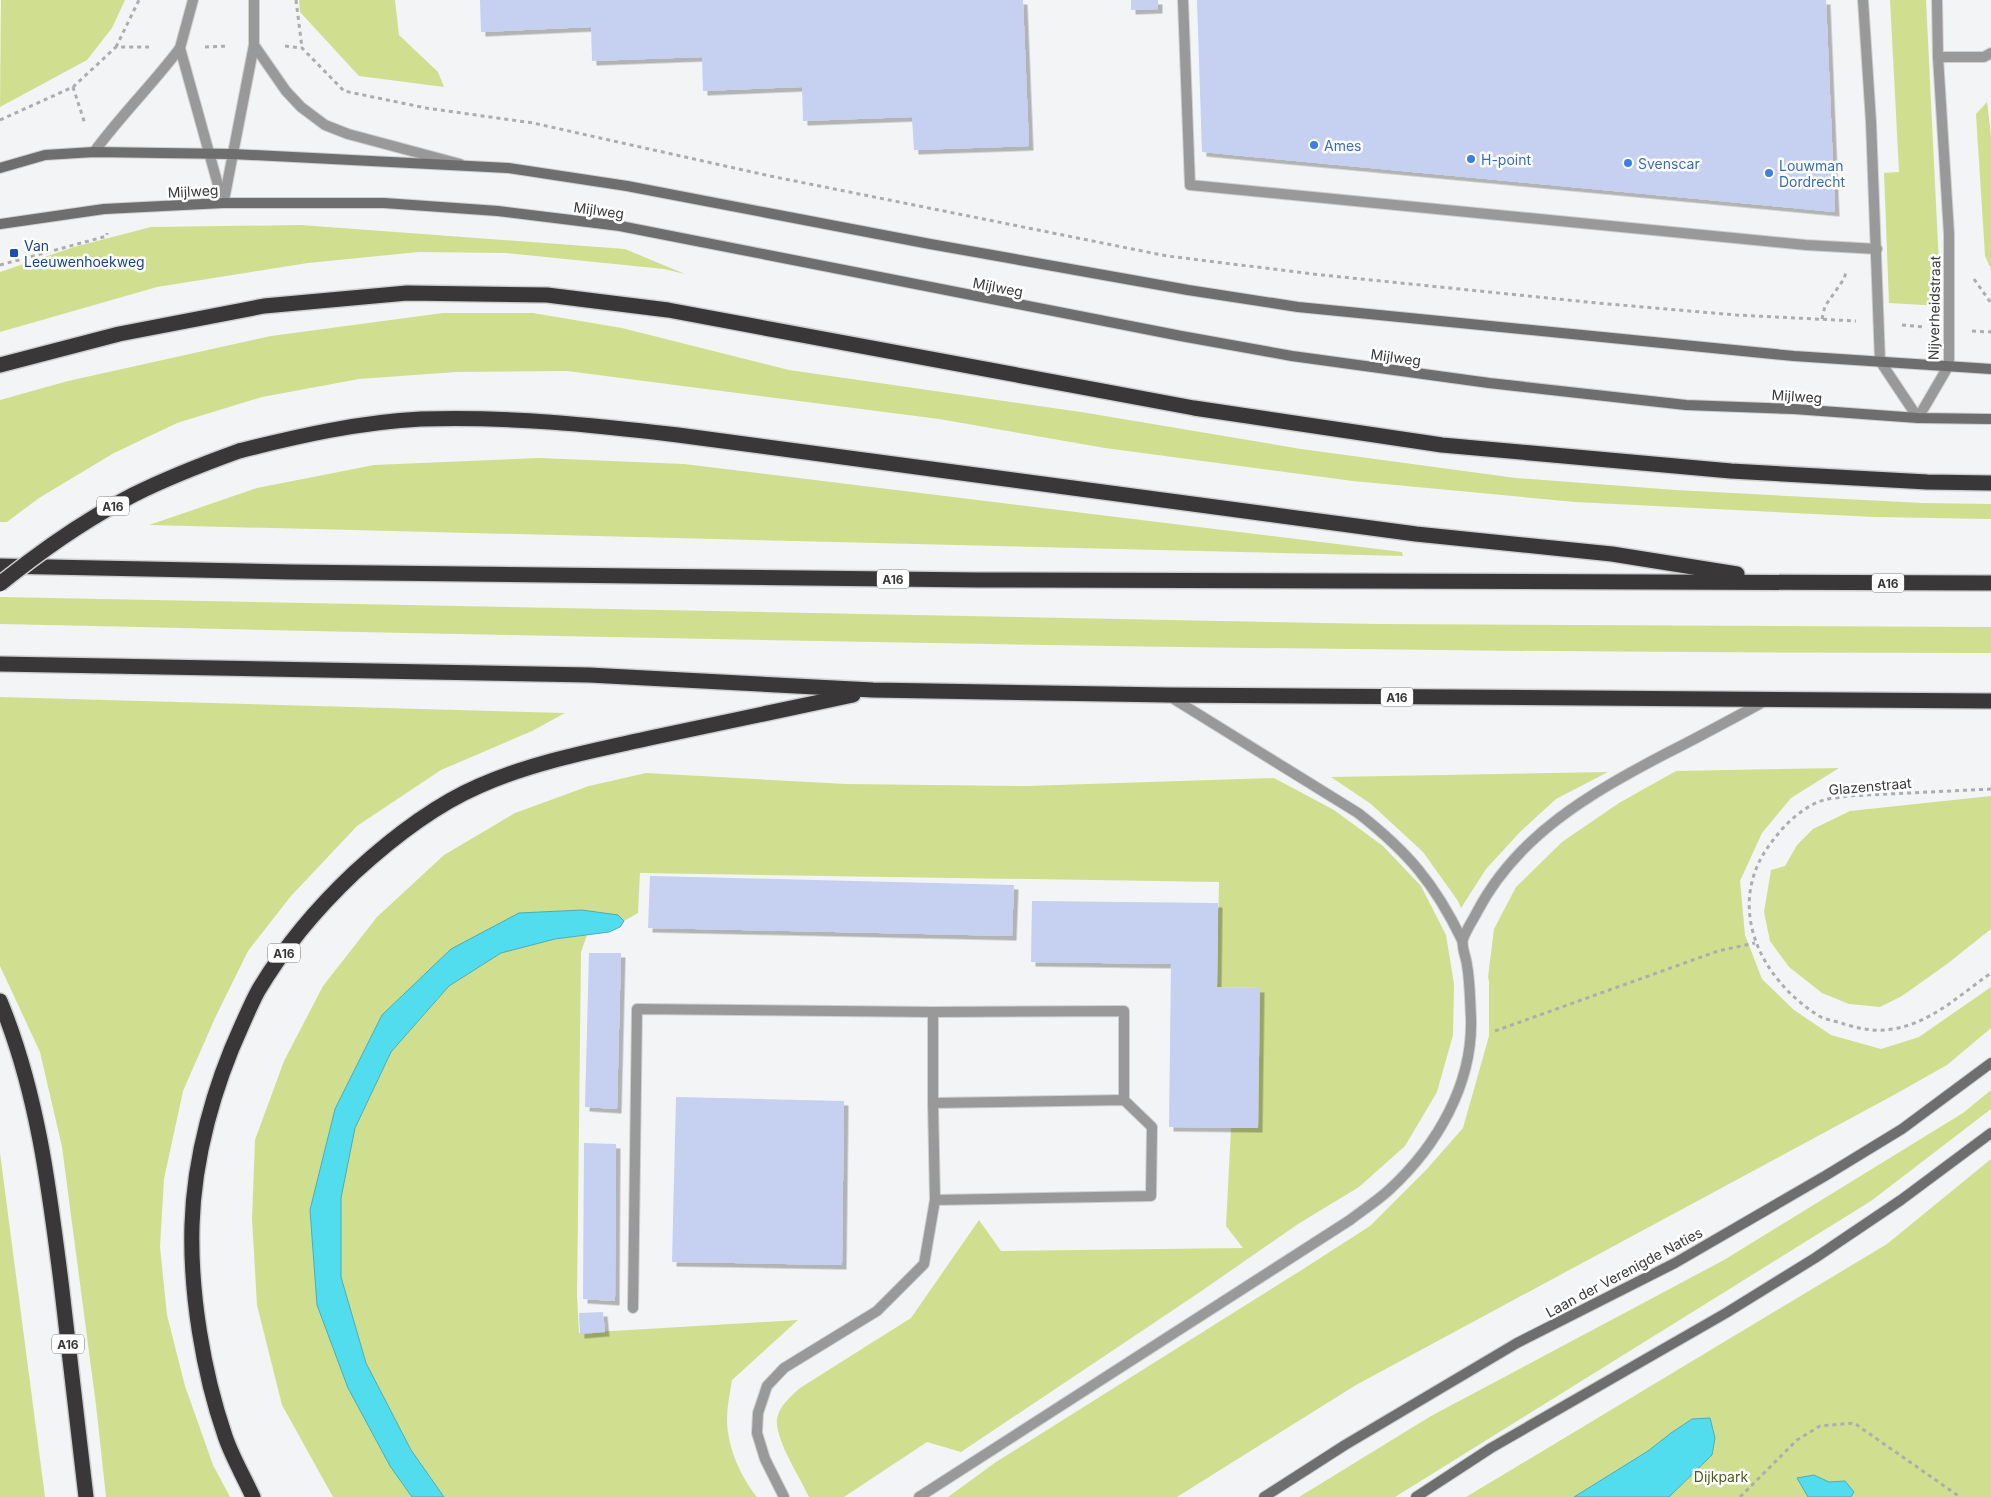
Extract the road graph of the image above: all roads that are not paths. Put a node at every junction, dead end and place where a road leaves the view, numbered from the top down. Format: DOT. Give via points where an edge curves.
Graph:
graph roads {
  1 [pos="193,0"];
  2 [pos="254,0"];
  3 [pos="1183,0"];
  4 [pos="1863,0"];
  5 [pos="1937,0"];
  6 [pos="254,45"];
  7 [pos="180,48"];
  8 [pos="1991,53"];
  9 [pos="1938,57"];
  10 [pos="94,152"];
  11 [pos="209,154"];
  12 [pos="232,154"];
  13 [pos="470,166"];
  14 [pos="0,168"];
  15 [pos="223,203"];
  16 [pos="0,224"];
  17 [pos="1877,249"];
  18 [pos="1880,361"];
  19 [pos="0,365"];
  20 [pos="1949,365"];
  21 [pos="1991,369"];
  22 [pos="1918,418"];
  23 [pos="1991,419"];
  24 [pos="1991,483"];
  25 [pos="0,566"];
  26 [pos="1786,582"];
  27 [pos="1991,583"];
  28 [pos="0,584"];
  29 [pos="0,664"];
  30 [pos="873,690"];
  31 [pos="1168,695"];
  32 [pos="1767,700"];
  33 [pos="1991,701"];
  34 [pos="1462,940"];
  35 [pos="0,1001"];
  36 [pos="933,1012"];
  37 [pos="1991,1063"];
  38 [pos="1124,1100"];
  39 [pos="934,1103"];
  40 [pos="1991,1133"];
  41 [pos="935,1200"];
  42 [pos="634,1308"];
  43 [pos="86,1497"];
  44 [pos="254,1497"];
  45 [pos="784,1497"];
  46 [pos="919,1497"];
  47 [pos="1264,1497"];
  48 [pos="1416,1497"];
  1 -- 7 [label="street"];
  2 -- 6 [label="street"];
  3 -- 17 [label="street" via="1190,185 1806,245"];
  4 -- 17 [label="street"];
  5 -- 9 [label="street, Nijverheidstraat"];
  6 -- 12 [label="street"];
  6 -- 13 [label="street" via="286,92 325,125"];
  7 -- 10 [label="street"];
  7 -- 11 [label="street"];
  8 -- 9 [label="street" via="1984,57"];
  9 -- 20 [label="street, Nijverheidstraat" via="1949,234"];
  10 -- 11 [label="main road, Mijlweg"];
  10 -- 14 [label="main road, Mijlweg" via="45,156"];
  11 -- 12 [label="main road, Mijlweg"];
  11 -- 15 [label="street"];
  12 -- 13 [label="main road, Mijlweg"];
  12 -- 15 [label="street"];
  13 -- 18 [label="main road, Mijlweg" via="508,168 627,186 930,244 1298,307 1794,356"];
  15 -- 16 [label="main road, Mijlweg" via="104,209"];
  15 -- 22 [label="main road, Mijlweg" via="384,203 526,214 620,226 1292,356 1488,383 1686,405"];
  17 -- 18 [label="street"];
  18 -- 20 [label="main road, Mijlweg"];
  18 -- 22 [label="street"];
  19 -- 24 [label="highway" via="119,334 264,306 408,293 547,295 668,310 1194,408 1442,445 1731,471"];
  20 -- 21 [label="main road, Mijlweg"];
  20 -- 22 [label="street, Nijverheidstraat"];
  22 -- 23 [label="main road, Mijlweg"];
  25 -- 26 [label="highway, A16" via="978,580"];
  26 -- 27 [label="highway, A16"];
  26 -- 28 [label="highway, A16, bridge" via="1612,554 1416,534 688,436 564,422 491,419 419,420 350,427 239,451 134,495 37,554"];
  29 -- 30 [label="highway, A16" via="589,675"];
  30 -- 31 [label="highway, A16"];
  30 -- 44 [label="highway, A16" via="536,764 478,786 443,804 390,841 333,892 300,930 256,994 237,1036 210,1117 194,1193 193,1254 207,1376 226,1439"];
  31 -- 32 [label="highway, A16"];
  31 -- 34 [label="street" via="1358,813 1384,834 1424,874"];
  32 -- 33 [label="highway, A16"];
  32 -- 34 [label="street" via="1606,786 1550,825 1502,872"];
  34 -- 46 [label="street" via="1470,991 1470,1040 1465,1072 1441,1127 1424,1153 1389,1190 1350,1220"];
  35 -- 43 [label="highway, A16" via="22,1059 48,1182"];
  36 -- 38 [label="street" via="1124,1011"];
  36 -- 39 [label="street"];
  36 -- 42 [label="street" via="637,1009"];
  37 -- 47 [label="main road, Laan der Verenigde Naties" via="1902,1129 1825,1176 1675,1263 1517,1343"];
  38 -- 39 [label="street"];
  38 -- 41 [label="street" via="1152,1127 1151,1196"];
  39 -- 41 [label="street"];
  40 -- 48 [label="main road" via="1901,1200 1815,1258 1491,1448"];
  41 -- 45 [label="street" via="924,1264 878,1311 784,1368 767,1386 758,1413 757,1433 765,1459"];
}
